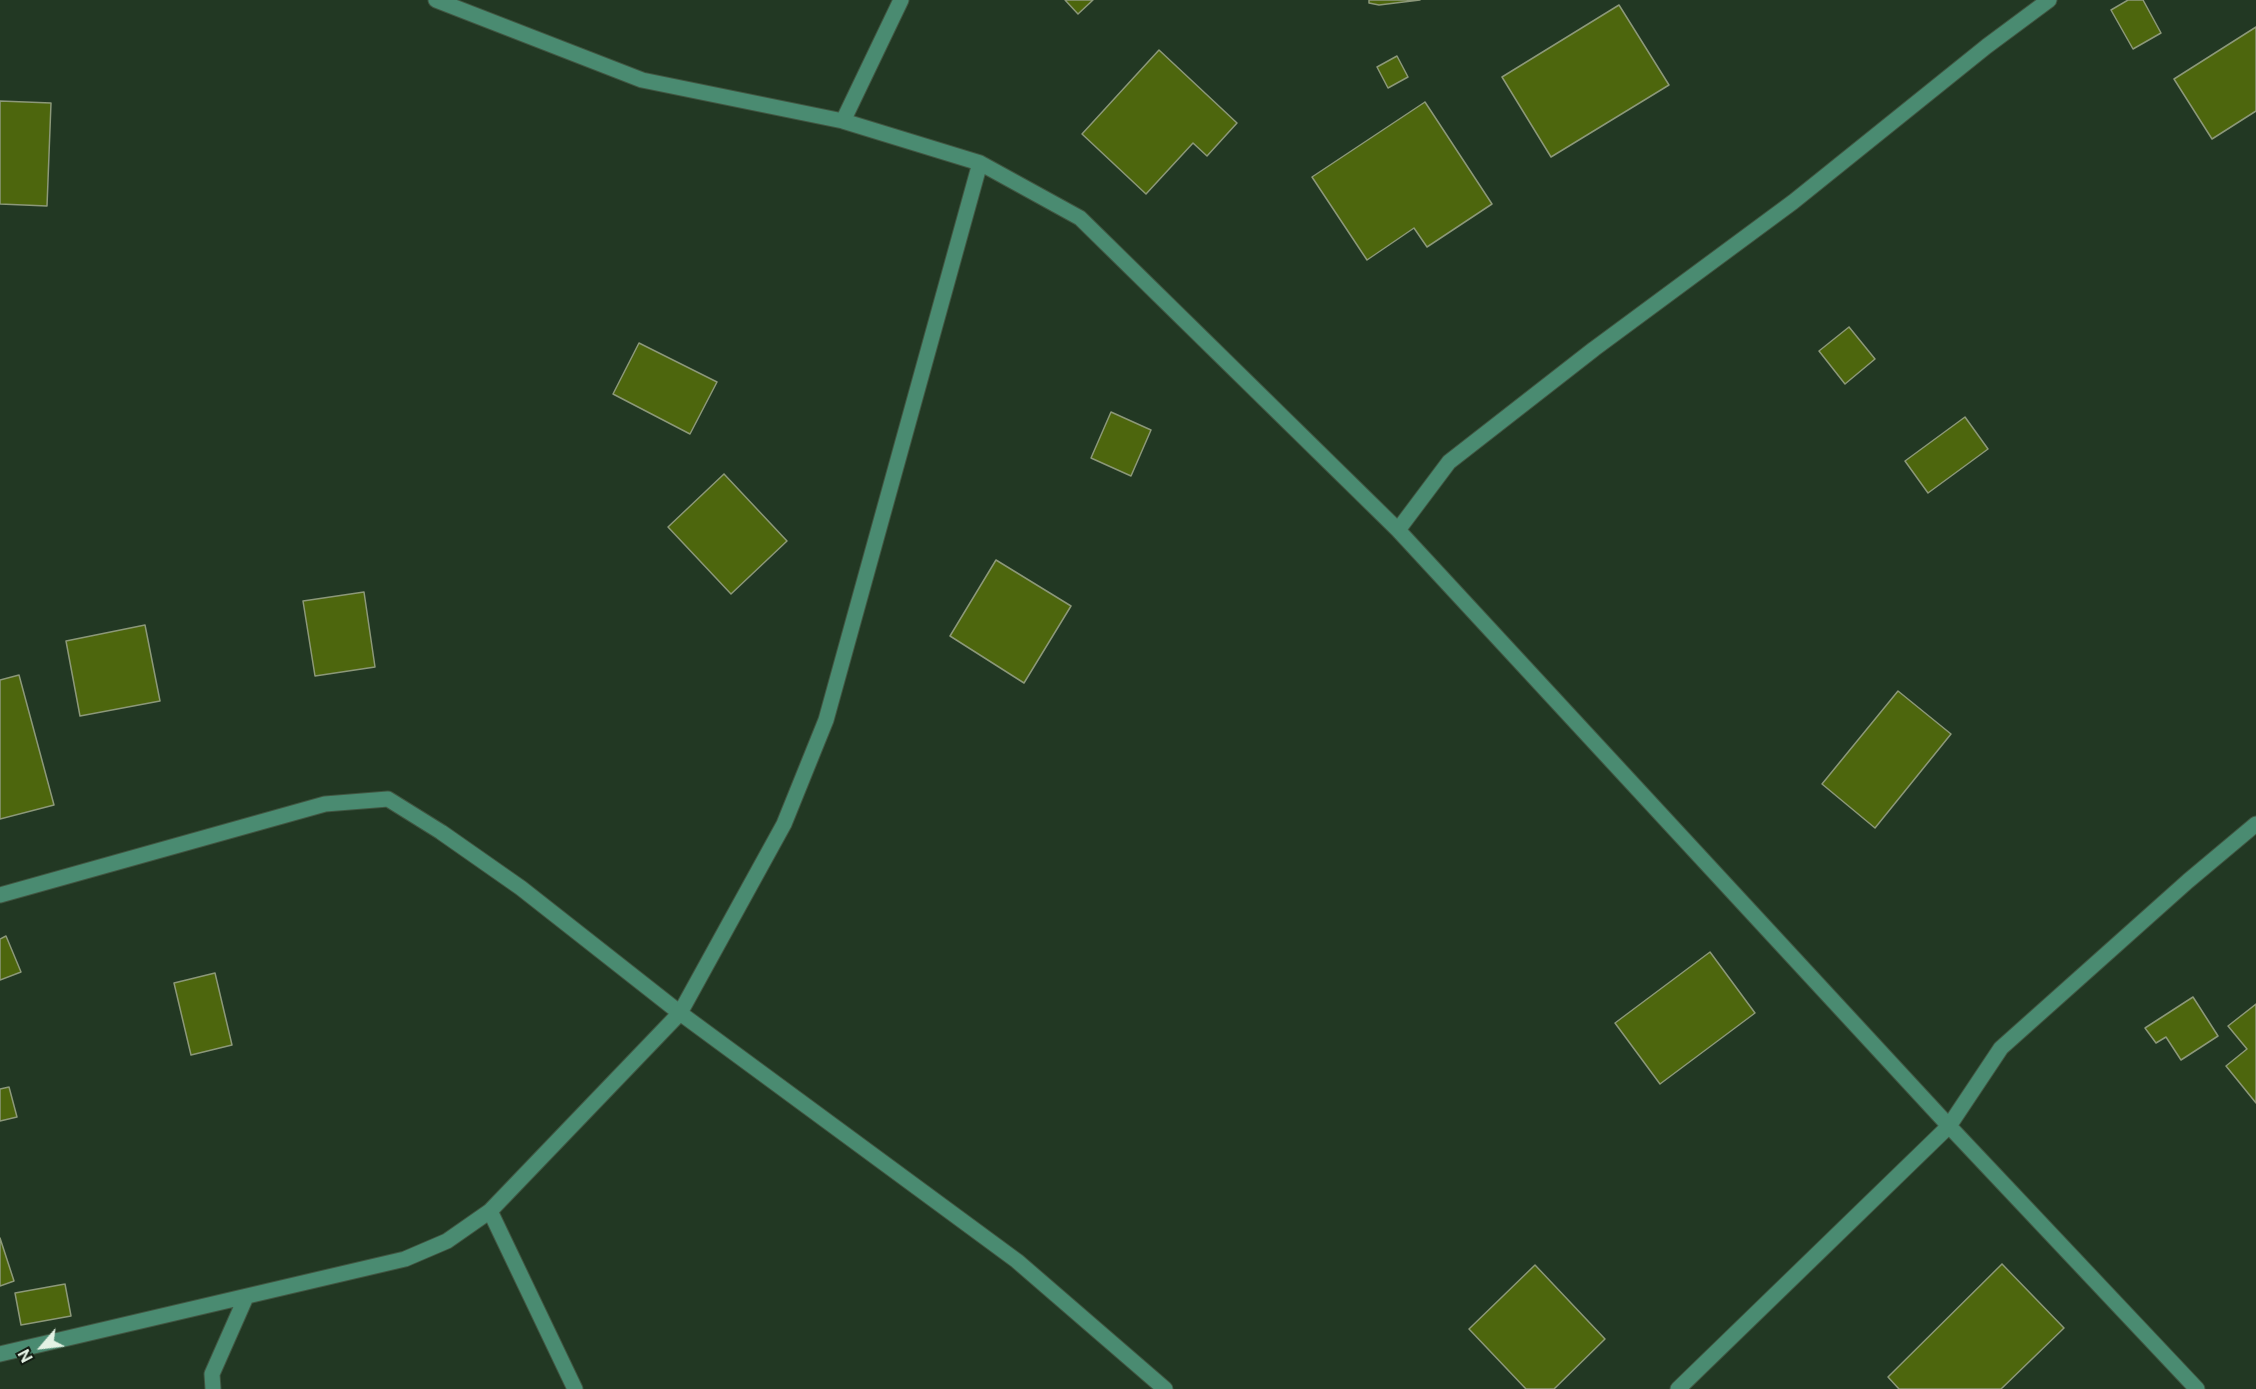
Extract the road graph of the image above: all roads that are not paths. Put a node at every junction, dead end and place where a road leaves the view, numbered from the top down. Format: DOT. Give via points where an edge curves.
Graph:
graph roads {
  1 [pos="436,0"];
  2 [pos="901,0"];
  3 [pos="2049,0"];
  4 [pos="843,120"];
  5 [pos="980,163"];
  6 [pos="1398,530"];
  7 [pos="2256,824"];
  8 [pos="0,895"];
  9 [pos="680,1013"];
  10 [pos="1949,1126"];
  11 [pos="490,1211"];
  12 [pos="246,1297"];
  13 [pos="0,1354"];
  14 [pos="213,1389"];
  15 [pos="575,1389"];
  16 [pos="1165,1389"];
  17 [pos="1678,1389"];
  18 [pos="2197,1389"];
  1 -- 4 [label="street" via="642,80"];
  2 -- 4 [label="street"];
  3 -- 6 [label="street" via="1793,202 1449,462"];
  4 -- 5 [label="street"];
  5 -- 6 [label="street" via="1080,218"];
  5 -- 9 [label="street" via="826,720 784,824"];
  6 -- 10 [label="street"];
  7 -- 10 [label="street" via="2001,1048"];
  8 -- 9 [label="street" via="325,804 388,799 521,888"];
  9 -- 11 [label="street"];
  9 -- 16 [label="street" via="1017,1261"];
  10 -- 17 [label="street"];
  10 -- 18 [label="street"];
  11 -- 12 [label="street" via="447,1241 405,1260"];
  11 -- 15 [label="street"];
  12 -- 13 [label="street"];
  12 -- 14 [label="street" via="212,1374"];
}
